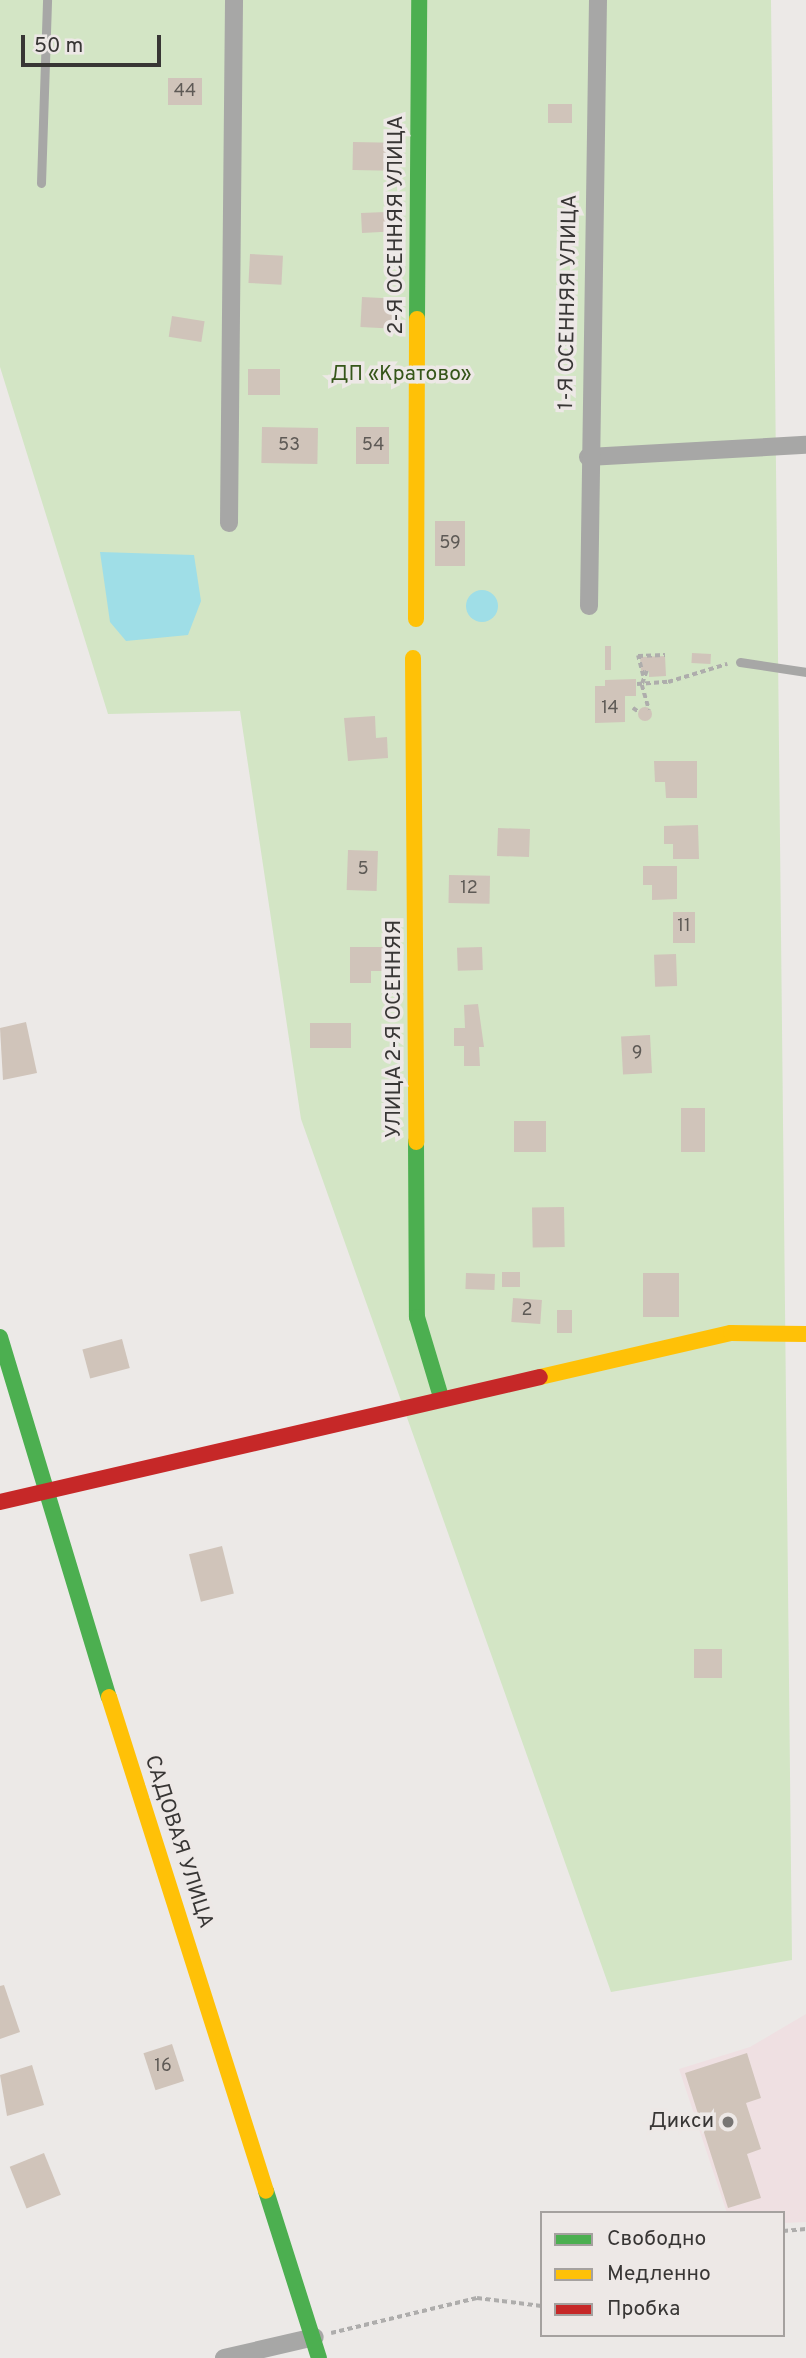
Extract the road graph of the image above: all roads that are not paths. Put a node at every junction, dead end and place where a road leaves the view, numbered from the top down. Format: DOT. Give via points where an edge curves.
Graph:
graph roads {
  1 [pos="47,0"];
  2 [pos="234,0"];
  3 [pos="419,0"];
  4 [pos="598,0"];
  5 [pos="41,183"];
  6 [pos="806,445"];
  7 [pos="588,457"];
  8 [pos="229,523"];
  9 [pos="589,606"];
  10 [pos="416,619"];
  11 [pos="413,658"];
  12 [pos="740,662"];
  13 [pos="806,672"];
  14 [pos="806,1334"];
  15 [pos="0,1337"];
  16 [pos="441,1397"];
  17 [pos="44,1491"];
  18 [pos="0,1502"];
  19 [pos="315,2337"];
  20 [pos="224,2358"];
  21 [pos="319,2358"];
  1 -- 5 [label="lane"];
  2 -- 8 [label="street"];
  3 -- 10 [label="street, 2-Я ОСЕННЯЯ УЛИЦА"];
  4 -- 7 [label="street, 1-Я ОСЕННЯЯ УЛИЦА"];
  6 -- 7 [label="street"];
  7 -- 9 [label="street, 1-Я ОСЕННЯЯ УЛИЦА"];
  11 -- 16 [label="street, УЛИЦА 2-Я ОСЕННЯЯ" via="418,1317"];
  12 -- 13 [label="lane"];
  14 -- 16 [label="street" via="731,1333"];
  15 -- 17 [label="street, САДОВАЯ УЛИЦА"];
  16 -- 17 [label="street"];
  17 -- 18 [label="street"];
  17 -- 19 [label="street, САДОВАЯ УЛИЦА"];
  19 -- 20 [label="street"];
  19 -- 21 [label="street, САДОВАЯ УЛИЦА"];
}
